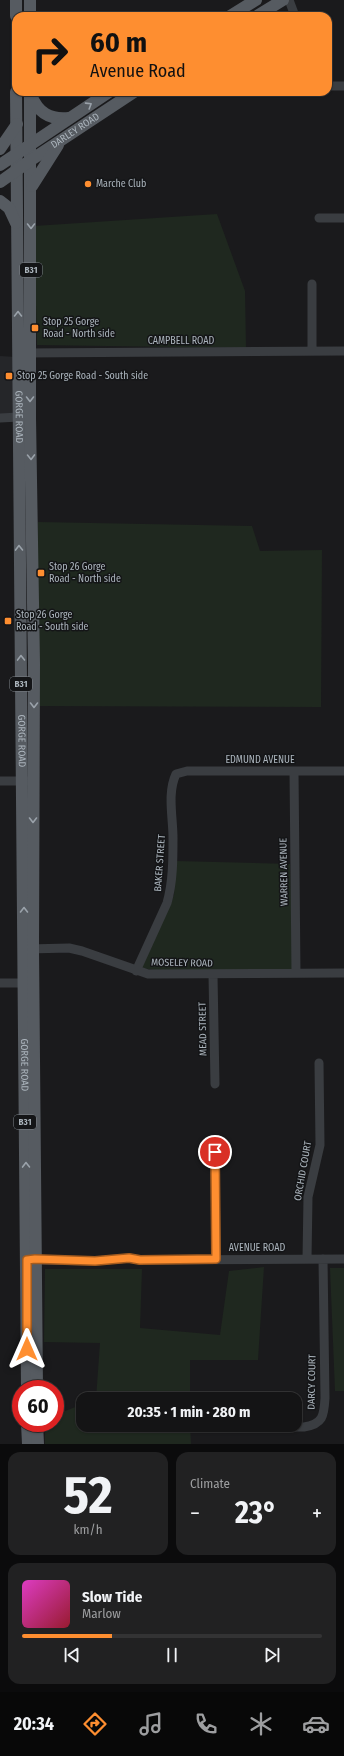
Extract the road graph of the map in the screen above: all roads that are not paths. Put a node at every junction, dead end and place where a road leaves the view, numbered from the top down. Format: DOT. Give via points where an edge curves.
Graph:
graph roads {
  1 [pos="16,0"];
  2 [pos="30,0"];
  3 [pos="256,0"];
  4 [pos="283,0"];
  5 [pos="289,0"];
  6 [pos="16,12"];
  7 [pos="30,12"];
  8 [pos="236,12"];
  9 [pos="264,12"];
  10 [pos="294,12"];
  11 [pos="332,86"];
  12 [pos="344,86"];
  13 [pos="16,96"];
  14 [pos="31,96"];
  15 [pos="32,96"];
  16 [pos="103,96"];
  17 [pos="128,96"];
  18 [pos="69,118"];
  19 [pos="17,124"];
  20 [pos="62,139"];
  21 [pos="31,144"];
  22 [pos="0,150"];
  23 [pos="17,153"];
  24 [pos="31,160"];
  25 [pos="0,165"];
  26 [pos="17,170"];
  27 [pos="0,182"];
  28 [pos="31,187"];
  29 [pos="0,201"];
  30 [pos="319,218"];
  31 [pos="344,218"];
  32 [pos="17,228"];
  33 [pos="312,284"];
  34 [pos="312,351"];
  35 [pos="344,351"];
  36 [pos="18,353"];
  37 [pos="30,353"];
  38 [pos="0,418"];
  39 [pos="24,418"];
  40 [pos="32,503"];
  41 [pos="19,518"];
  42 [pos="20,587"];
  43 [pos="33,596"];
  44 [pos="294,771"];
  45 [pos="344,771"];
  46 [pos="176,774"];
  47 [pos="0,781"];
  48 [pos="28,781"];
  49 [pos="29,949"];
  50 [pos="136,971"];
  51 [pos="296,973"];
  52 [pos="344,973"];
  53 [pos="213,974"];
  54 [pos="0,983"];
  55 [pos="29,983"];
  56 [pos="319,1063"];
  57 [pos="215,1084"];
  58 [pos="215,1152"];
  59 [pos="216,1259"];
  60 [pos="307,1259"];
  61 [pos="323,1259"];
  62 [pos="344,1259"];
  63 [pos="31,1260"];
  64 [pos="27,1380"];
  65 [pos="37,1380"];
  66 [pos="302,1427"];
  67 [pos="27,1432"];
  68 [pos="37,1432"];
  69 [pos="28,1444"];
  70 [pos="38,1444"];
  1 -- 6 [label="main road"];
  2 -- 7 [label="main road"];
  3 -- 8 [label="main road"];
  4 -- 9 [label="main road"];
  5 -- 10 [label="street"];
  11 -- 12 [label="street"];
  13 -- 19 [label="main road, GORGE ROAD / B31"];
  14 -- 21 [label="main road, GORGE ROAD / B31"];
  15 -- 18 [label="main road" via="34,103 46,115"];
  18 -- 16 [label="main road, DARLEY ROAD, one-way"];
  17 -- 20 [label="main road, DARLEY ROAD"];
  18 -- 21 [label="main road, DARLEY ROAD"];
  19 -- 22 [label="main road"];
  19 -- 23 [label="main road, GORGE ROAD / B31"];
  20 -- 24 [label="main road, DARLEY ROAD"];
  20 -- 28 [label="main road"];
  21 -- 23 [label="main road, DARLEY ROAD"];
  21 -- 24 [label="main road, GORGE ROAD / B31"];
  23 -- 25 [label="main road, DARLEY ROAD"];
  23 -- 26 [label="main road, GORGE ROAD / B31"];
  24 -- 26 [label="main road, DARLEY ROAD"];
  24 -- 28 [label="main road, GORGE ROAD / B31"];
  26 -- 27 [label="main road, DARLEY ROAD"];
  26 -- 32 [label="main road, GORGE ROAD / B31"];
  28 -- 37 [label="main road, GORGE ROAD / B31, one-way"];
  29 -- 32 [label="main road" via="14,215"];
  30 -- 31 [label="street"];
  36 -- 32 [label="main road, GORGE ROAD / B31, one-way"];
  33 -- 34 [label="street"];
  34 -- 35 [label="street, CAMPBELL ROAD"];
  34 -- 37 [label="street, CAMPBELL ROAD"];
  36 -- 37 [label="street, CAMPBELL ROAD"];
  36 -- 39 [label="main road, GORGE ROAD / B31"];
  37 -- 39 [label="main road, GORGE ROAD / B31, one-way"];
  38 -- 39 [label="street"];
  39 -- 40 [label="main road, GORGE ROAD / B31, one-way"];
  39 -- 41 [label="main road, GORGE ROAD / B31"];
  40 -- 41 [label="main road"];
  40 -- 43 [label="main road, GORGE ROAD / B31"];
  42 -- 41 [label="main road, GORGE ROAD / B31, one-way"];
  42 -- 43 [label="main road"];
  48 -- 42 [label="main road, GORGE ROAD / B31, one-way"];
  43 -- 48 [label="main road, GORGE ROAD / B31, one-way"];
  44 -- 45 [label="street, EDMUND AVENUE"];
  44 -- 46 [label="street, EDMUND AVENUE" via="187,771"];
  44 -- 51 [label="street, WARREN AVENUE"];
  46 -- 50 [label="street, BAKER STREET" via="171,783 173,839 170,892"];
  47 -- 48 [label="street"];
  48 -- 49 [label="main road, GORGE ROAD / B31"];
  49 -- 50 [label="street, MOSELEY ROAD" via="69,948"];
  49 -- 55 [label="main road, GORGE ROAD / B31"];
  50 -- 53 [label="street, MOSELEY ROAD" via="164,975"];
  51 -- 52 [label="street, MOSELEY ROAD"];
  51 -- 53 [label="street, MOSELEY ROAD"];
  53 -- 57 [label="street, MEAD STREET"];
  54 -- 55 [label="street"];
  55 -- 63 [label="main road, GORGE ROAD / B31"];
  56 -- 60 [label="street, ORCHID COURT" via="320,1145 308,1197"];
  58 -- 59 [label="street"];
  59 -- 60 [label="street, AVENUE ROAD"];
  59 -- 63 [label="street, AVENUE ROAD"];
  60 -- 61 [label="street, AVENUE ROAD"];
  61 -- 62 [label="street, AVENUE ROAD"];
  61 -- 66 [label="street, DARCY COURT" via="324,1412 322,1418 312,1426"];
  63 -- 64 [label="main road, GORGE ROAD / B31"];
  63 -- 65 [label="main road, GORGE ROAD / B31"];
  67 -- 69 [label="main road"];
  68 -- 70 [label="main road"];
}
